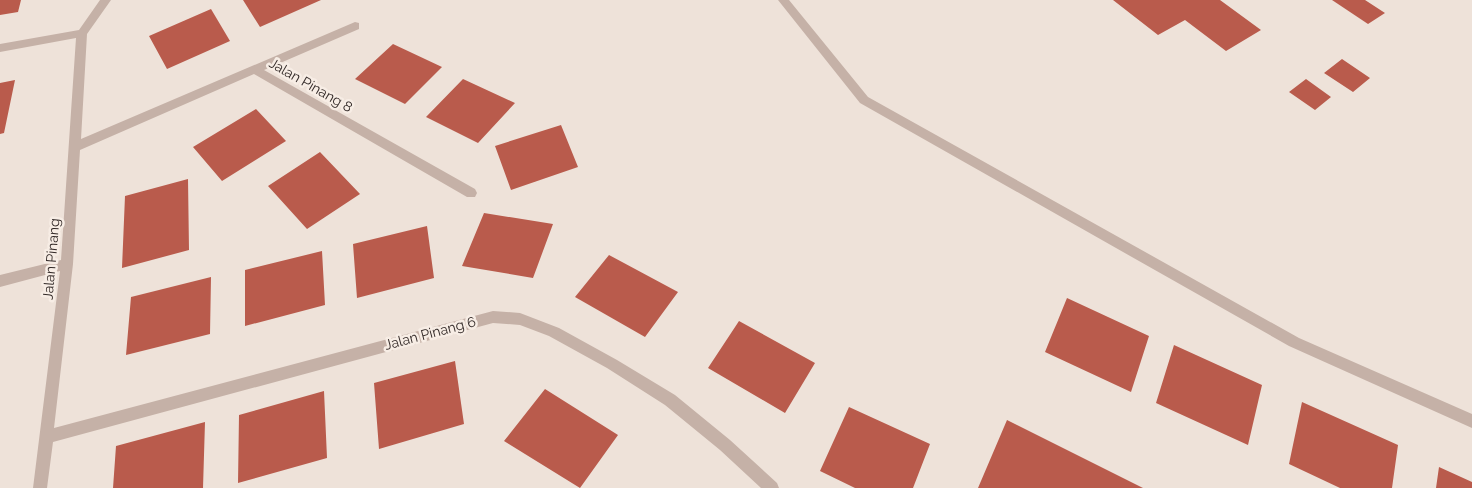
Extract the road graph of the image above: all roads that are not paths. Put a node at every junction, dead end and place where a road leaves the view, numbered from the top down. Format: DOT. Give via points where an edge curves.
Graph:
graph roads {
  1 [pos="106,0"];
  2 [pos="782,0"];
  3 [pos="355,26"];
  4 [pos="82,33"];
  5 [pos="0,48"];
  6 [pos="255,70"];
  7 [pos="75,147"];
  8 [pos="471,193"];
  9 [pos="67,264"];
  10 [pos="0,281"];
  11 [pos="1472,421"];
  12 [pos="46,436"];
  13 [pos="40,488"];
  14 [pos="772,488"];
  1 -- 4 [label="street"];
  2 -- 11 [label="street" via="864,100 1294,342"];
  3 -- 6 [label="street"];
  4 -- 5 [label="street"];
  4 -- 7 [label="street, Jalan Pinang"];
  6 -- 7 [label="street, Jalan Pinang 8"];
  6 -- 8 [label="street, Jalan Pinang 8"];
  7 -- 9 [label="street, Jalan Pinang"];
  9 -- 10 [label="street"];
  9 -- 12 [label="street, Jalan Pinang"];
  12 -- 13 [label="street, Jalan Pinang"];
  12 -- 14 [label="street, Jalan Pinang 6" via="492,317 520,319 612,364 670,400"];
}
